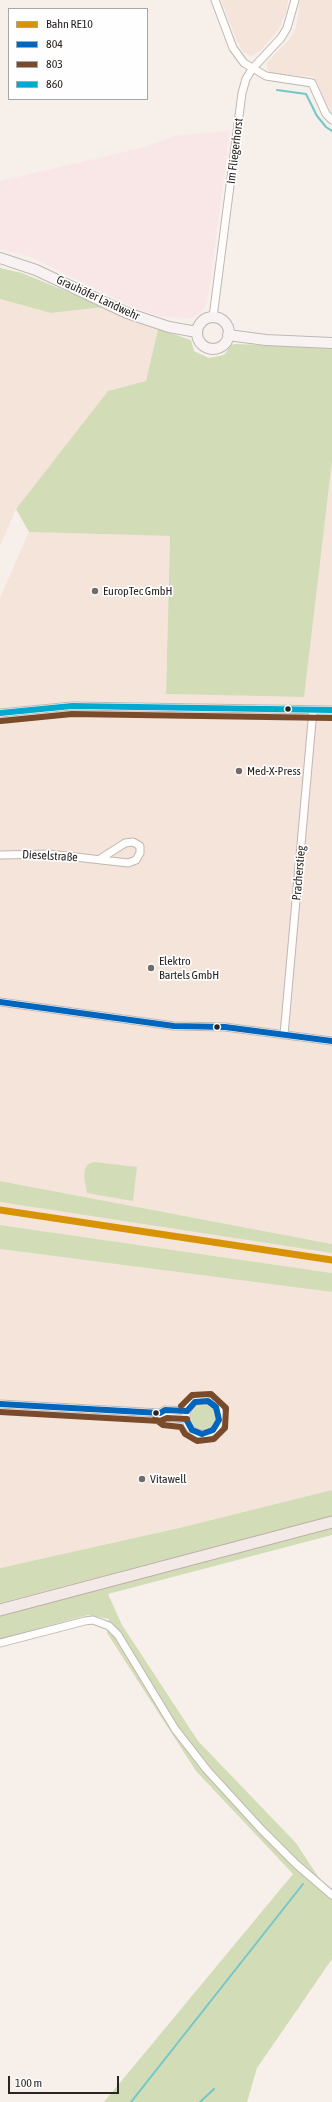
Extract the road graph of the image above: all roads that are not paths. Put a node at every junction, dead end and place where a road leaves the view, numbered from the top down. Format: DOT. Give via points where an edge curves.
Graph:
graph roads {
  1 [pos="215,0"];
  2 [pos="294,0"];
  3 [pos="252,69"];
  4 [pos="332,120"];
  5 [pos="0,258"];
  6 [pos="213,317"];
  7 [pos="197,332"];
  8 [pos="228,335"];
  9 [pos="332,344"];
  10 [pos="313,710"];
  11 [pos="332,710"];
  12 [pos="0,713"];
  13 [pos="0,855"];
  14 [pos="100,859"];
  15 [pos="0,1002"];
  16 [pos="284,1035"];
  17 [pos="332,1041"];
  18 [pos="0,1404"];
  19 [pos="187,1411"];
  20 [pos="160,1413"];
  21 [pos="186,1419"];
  22 [pos="332,1522"];
  23 [pos="0,1610"];
  24 [pos="0,1643"];
  25 [pos="332,1895"];
  1 -- 3 [label="street" via="235,52"];
  2 -- 3 [label="street, Im Fliegerhorst" via="287,28 281,38"];
  3 -- 4 [label="street" via="266,76 312,83 326,114"];
  3 -- 6 [label="street, Im Fliegerhorst" via="242,93"];
  5 -- 7 [label="street, Grauhöfer Landwehr" via="36,270 127,313 169,327"];
  6 -- 7 [label="street" via="205,319"];
  6 -- 8 [label="street" via="224,322"];
  7 -- 8 [label="street" via="200,342 214,349 223,345"];
  8 -- 9 [label="street"];
  10 -- 11 [label="street"];
  10 -- 12 [label="street" via="78,706"];
  10 -- 16 [label="street, Pracherstieg"];
  13 -- 14 [label="street, Dieselstraße" via="49,854"];
  14 -- 14 [label="street, Dieselstraße" via="128,863 136,860 140,846 133,842 125,842"];
  15 -- 16 [label="street" via="174,1026 217,1027"];
  16 -- 17 [label="street"];
  18 -- 20 [label="street"];
  19 -- 20 [label="street" via="165,1410"];
  19 -- 21 [label="street"];
  19 -- 21 [label="street" via="195,1402 208,1401 216,1406 219,1420 213,1430 202,1434 192,1430"];
  20 -- 21 [label="street" via="165,1417"];
  22 -- 23 [label="main road"];
  24 -- 25 [label="street" via="85,1620 110,1626 175,1729 207,1770 261,1829"];
}
